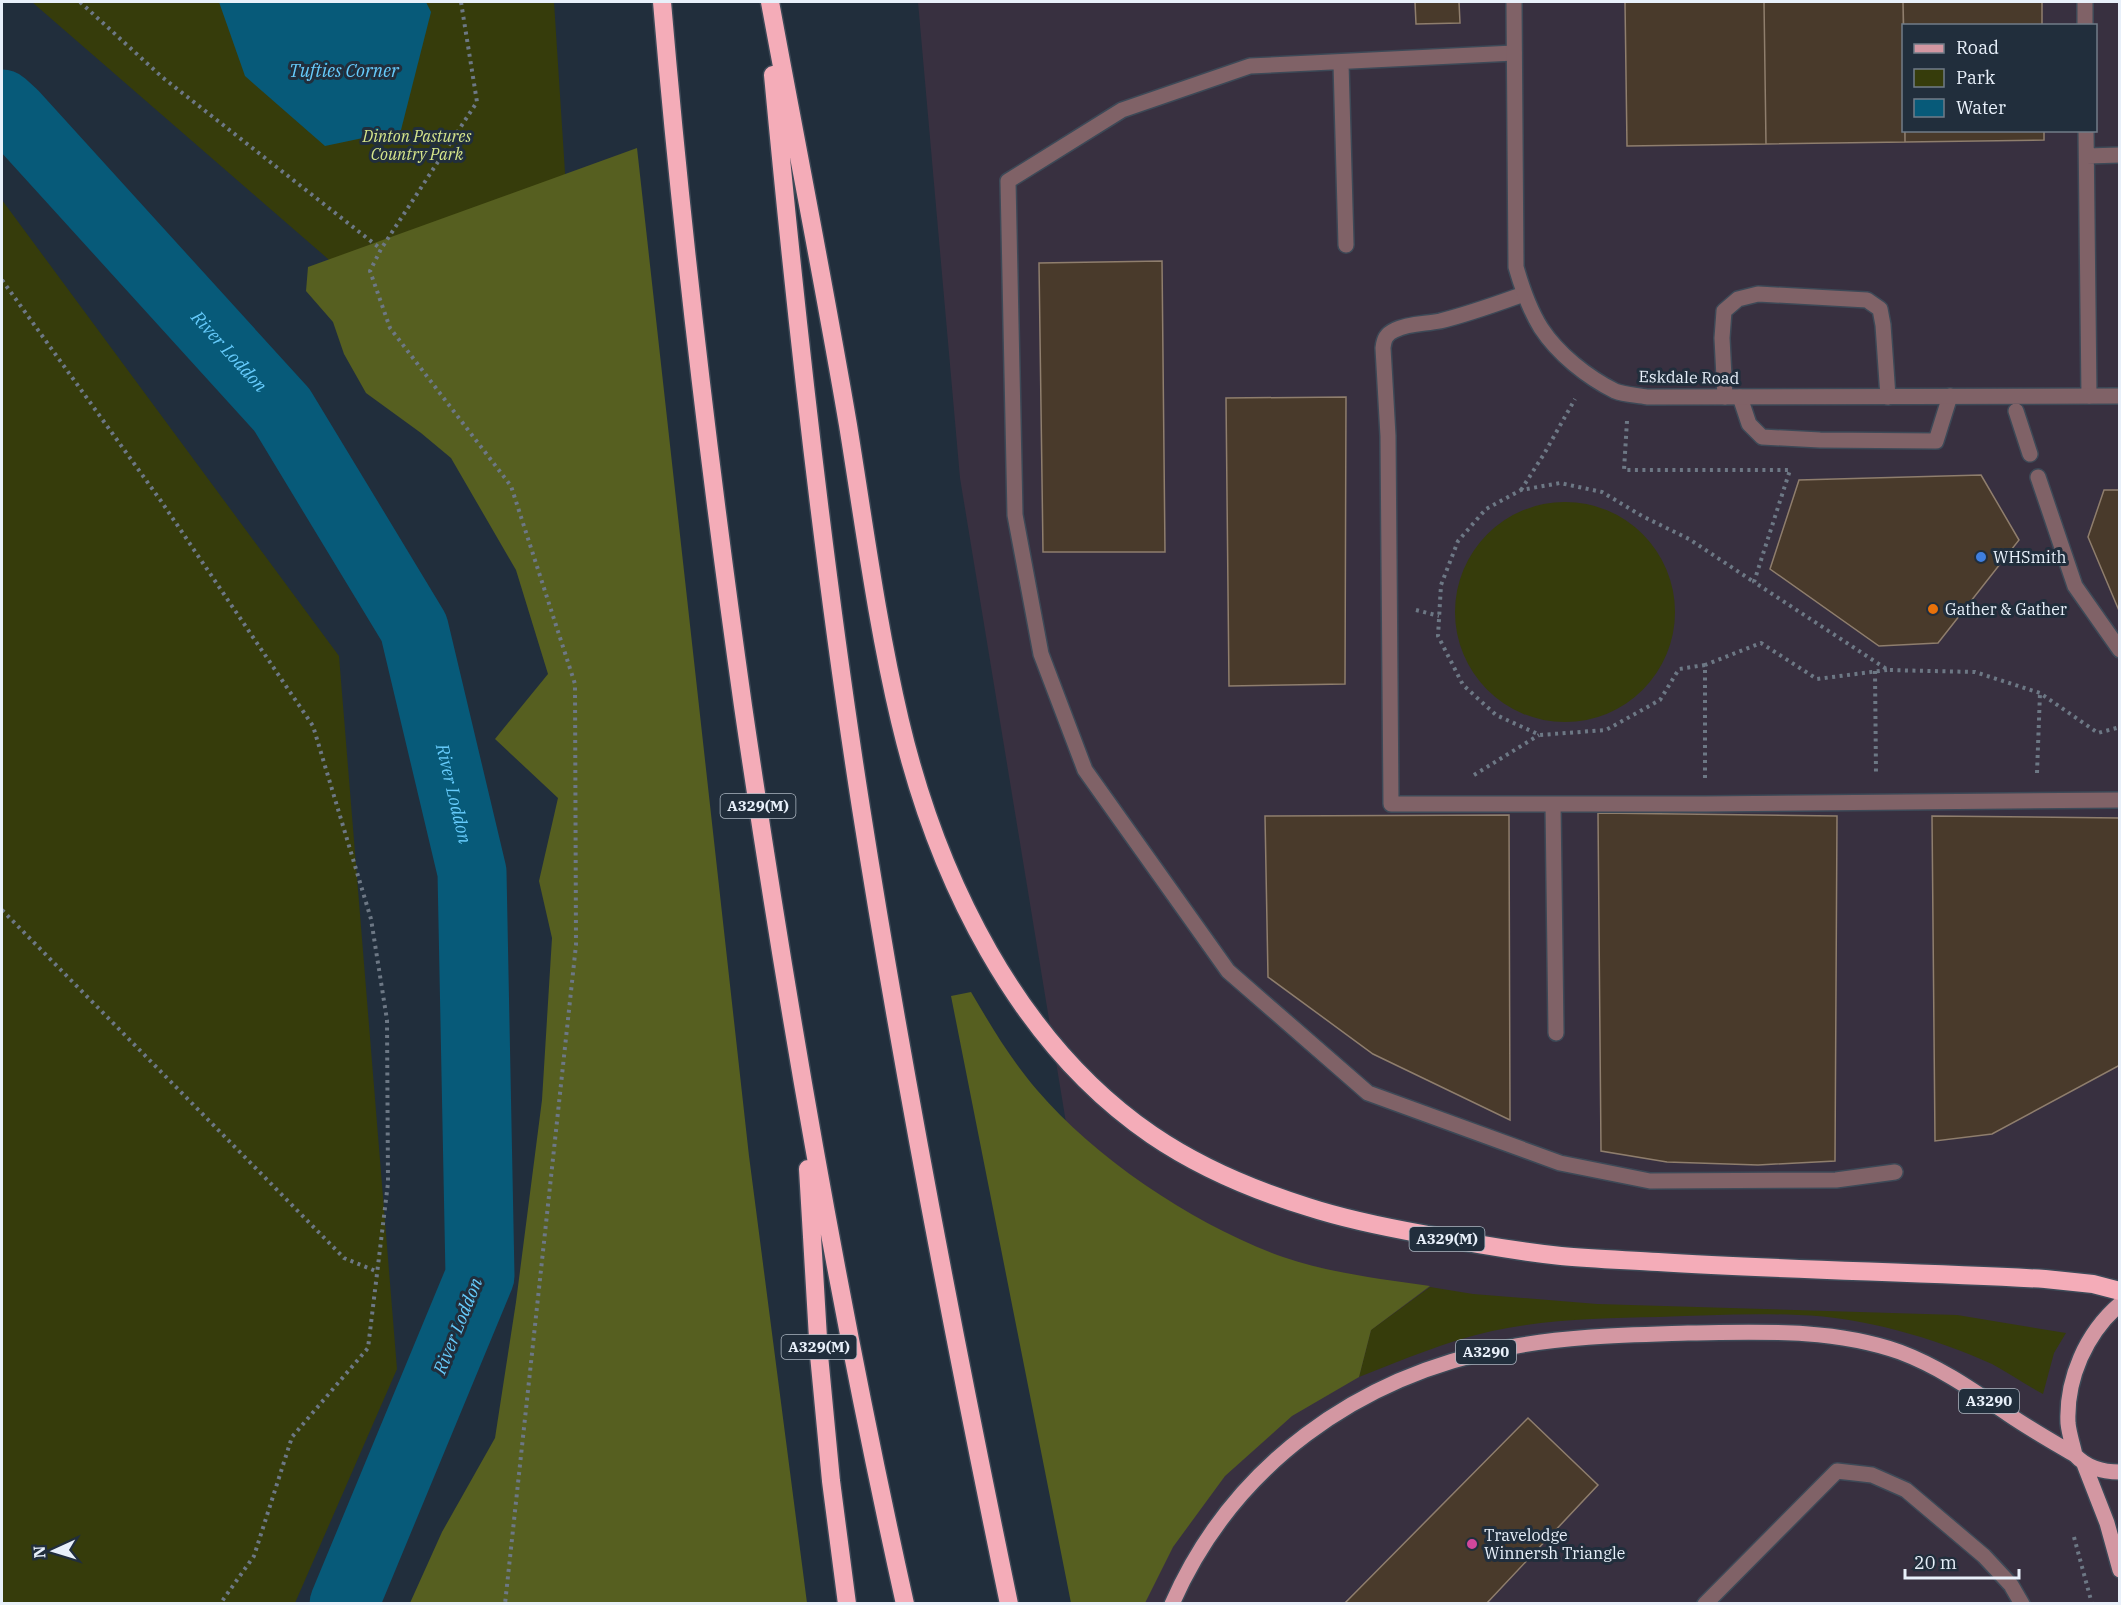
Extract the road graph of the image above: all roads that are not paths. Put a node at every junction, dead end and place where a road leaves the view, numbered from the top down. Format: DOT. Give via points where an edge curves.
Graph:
graph roads {
  1 [pos="662,2"];
  2 [pos="768,2"];
  3 [pos="1514,2"];
  4 [pos="2085,2"];
  5 [pos="2085,24"];
  6 [pos="1514,53"];
  7 [pos="1341,63"];
  8 [pos="2086,132"];
  9 [pos="2120,155"];
  10 [pos="2087,156"];
  11 [pos="1346,245"];
  12 [pos="1524,294"];
  13 [pos="1888,396"];
  14 [pos="1950,396"];
  15 [pos="2090,396"];
  16 [pos="2120,396"];
  17 [pos="1732,397"];
  18 [pos="2016,411"];
  19 [pos="2030,454"];
  20 [pos="2038,477"];
  21 [pos="2120,650"];
  22 [pos="2120,800"];
  23 [pos="1553,804"];
  24 [pos="1556,1032"];
  25 [pos="803,1090"];
  26 [pos="1895,1172"];
  27 [pos="2120,1292"];
  28 [pos="2120,1304"];
  29 [pos="2080,1460"];
  30 [pos="2120,1472"];
  31 [pos="2120,1570"];
  32 [pos="847,1604"];
  33 [pos="905,1604"];
  34 [pos="1009,1604"];
  35 [pos="1172,1604"];
  36 [pos="1705,1604"];
  37 [pos="2022,1604"];
  1 -- 25 [label="highway, A329(M)" via="716,510"];
  2 -- 27 [label="highway, A329(M)" via="847,423 879,620 901,725 926,811 965,907 1000,972 1061,1056 1111,1104 1192,1160 1241,1183 1306,1207 1465,1242 1561,1256 2045,1279 2093,1284"];
  2 -- 34 [label="highway, A329(M)" via="814,474 861,806 920,1155"];
  3 -- 6 [label="street, Eskdale Road"];
  4 -- 5 [label="street"];
  6 -- 7 [label="street"];
  6 -- 12 [label="street, Eskdale Road" via="1516,267"];
  7 -- 11 [label="street"];
  7 -- 26 [label="street" via="1250,66 1122,110 1008,180 1015,514 1041,654 1085,770 1228,971 1368,1093 1560,1163 1650,1181 1836,1180"];
  8 -- 10 [label="street"];
  9 -- 10 [label="street"];
  10 -- 15 [label="street"];
  12 -- 17 [label="street, Eskdale Road" via="1540,327 1561,353 1617,392 1647,397"];
  12 -- 23 [label="street" via="1481,310 1396,329 1384,339 1391,804"];
  13 -- 14 [label="street, Eskdale Road"];
  13 -- 17 [label="street, Eskdale Road"];
  13 -- 17 [label="street" via="1880,309 1867,300 1758,294 1738,299 1724,311 1722,338"];
  14 -- 15 [label="street, Eskdale Road"];
  14 -- 17 [label="street" via="1936,441 1762,437"];
  15 -- 16 [label="street, Eskdale Road"];
  18 -- 19 [label="street"];
  20 -- 21 [label="street" via="2075,586"];
  22 -- 23 [label="street"];
  23 -- 24 [label="street"];
  25 -- 32 [label="highway, A329(M)" via="819,1355"];
  25 -- 33 [label="highway, A329(M)"];
  28 -- 29 [label="main road" via="2100,1326 2074,1374 2068,1426"];
  29 -- 30 [label="main road"];
  29 -- 31 [label="main road" via="2107,1523"];
  29 -- 35 [label="main road, A3290" via="1973,1389 1922,1361 1831,1335 1621,1335 1507,1347 1434,1366 1397,1381 1345,1408 1296,1442 1240,1494 1216,1524"];
  36 -- 37 [label="street" via="1837,1471 1872,1475 1906,1490 1984,1556 2011,1585"];
}
